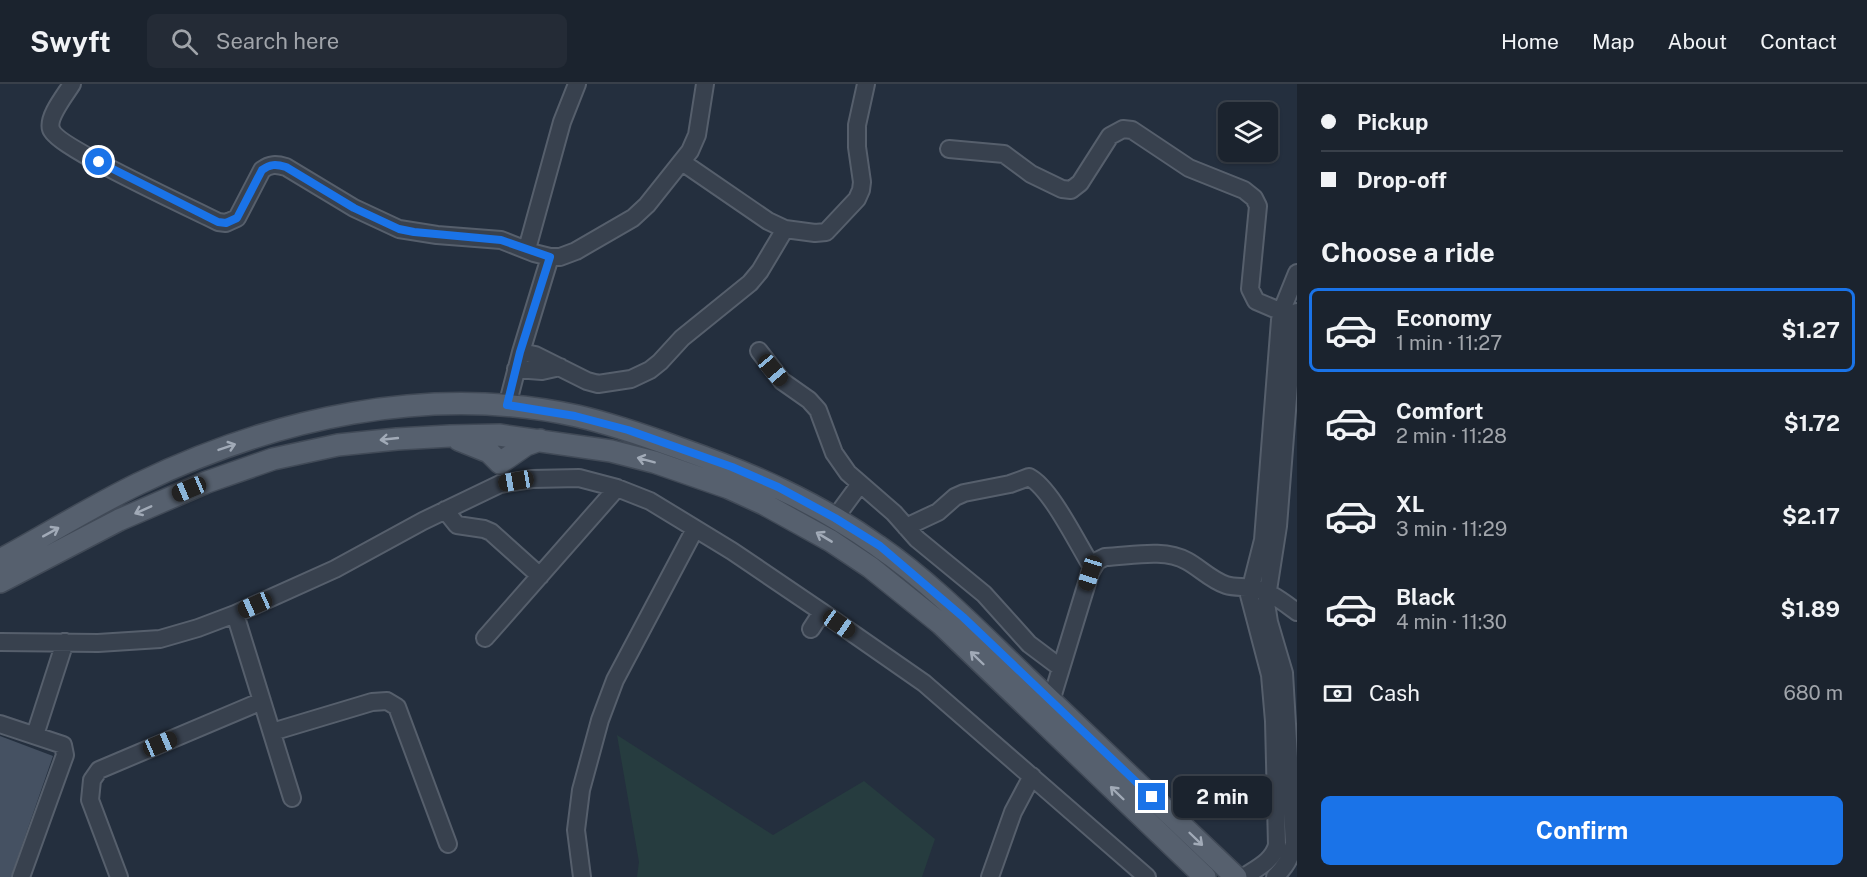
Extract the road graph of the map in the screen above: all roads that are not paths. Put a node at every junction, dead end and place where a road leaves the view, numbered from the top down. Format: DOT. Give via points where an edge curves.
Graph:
graph roads {
  1 [pos="72,84"];
  2 [pos="577,84"];
  3 [pos="705,84"];
  4 [pos="866,84"];
  5 [pos="948,149"];
  6 [pos="682,162"];
  7 [pos="785,229"];
  8 [pos="527,249"];
  9 [pos="550,257"];
  10 [pos="1297,273"];
  11 [pos="1290,312"];
  12 [pos="759,351"];
  13 [pos="520,352"];
  14 [pos="560,367"];
  15 [pos="516,369"];
  16 [pos="437,405"];
  17 [pos="507,405"];
  18 [pos="499,435"];
  19 [pos="448,436"];
  20 [pos="540,440"];
  21 [pos="500,463"];
  22 [pos="500,484"];
  23 [pos="860,484"];
  24 [pos="616,488"];
  25 [pos="445,510"];
  26 [pos="835,518"];
  27 [pos="906,527"];
  28 [pos="695,529"];
  29 [pos="0,560"];
  30 [pos="1092,567"];
  31 [pos="540,576"];
  32 [pos="0,582"];
  33 [pos="1250,587"];
  34 [pos="1266,591"];
  35 [pos="822,612"];
  36 [pos="1297,612"];
  37 [pos="235,614"];
  38 [pos="811,629"];
  39 [pos="485,638"];
  40 [pos="0,642"];
  41 [pos="65,642"];
  42 [pos="1061,668"];
  43 [pos="262,701"];
  44 [pos="1051,701"];
  45 [pos="0,724"];
  46 [pos="272,732"];
  47 [pos="35,735"];
  48 [pos="1032,776"];
  49 [pos="292,798"];
  50 [pos="448,844"];
  51 [pos="21,877"];
  52 [pos="119,877"];
  53 [pos="582,877"];
  54 [pos="990,877"];
  55 [pos="1147,877"];
  56 [pos="1205,877"];
  57 [pos="1236,877"];
  58 [pos="1244,877"];
  59 [pos="1275,877"];
  1 -- 8 [label="street" via="53,114 50,128 54,135 218,222 237,218 262,170 275,164 399,229 501,240"];
  2 -- 8 [label="street" via="562,122"];
  3 -- 6 [label="street" via="697,135"];
  4 -- 7 [label="street" via="857,125 862,182 857,199 826,232"];
  5 -- 11 [label="street" via="1004,154 1031,174 1071,190 1080,183 1110,136 1123,129 1132,130 1189,168 1244,190 1254,198 1258,206 1250,289 1256,301"];
  6 -- 7 [label="street"];
  6 -- 9 [label="street" via="633,218 576,251"];
  7 -- 14 [label="street" via="750,283 682,338 650,370 631,379 598,384"];
  8 -- 9 [label="street"];
  9 -- 13 [label="street"];
  10 -- 11 [label="street"];
  11 -- 33 [label="street" via="1263,540"];
  11 -- 34 [label="street" via="1294,321 1278,526"];
  12 -- 23 [label="street" via="782,381 818,410 834,453"];
  13 -- 14 [label="street"];
  13 -- 15 [label="street"];
  14 -- 15 [label="street" via="542,371"];
  15 -- 17 [label="street"];
  16 -- 17 [label="main road"];
  16 -- 18 [label="main road" via="459,417 477,420"];
  29 -- 16 [label="main road, one-way" via="138,484 216,451 287,427 339,415"];
  17 -- 26 [label="main road" via="628,430 732,467"];
  18 -- 19 [label="main road"];
  18 -- 20 [label="main road"];
  18 -- 21 [label="street"];
  19 -- 21 [label="main road" via="489,452"];
  19 -- 32 [label="main road, one-way" via="338,445 273,459 119,520"];
  20 -- 21 [label="main road"];
  56 -- 20 [label="main road, one-way" via="941,624 831,541 764,504 654,462"];
  21 -- 22 [label="street"];
  22 -- 24 [label="street" via="532,478 579,478"];
  22 -- 25 [label="street"];
  23 -- 26 [label="street"];
  23 -- 27 [label="street"];
  24 -- 28 [label="street" via="650,501"];
  24 -- 31 [label="street"];
  25 -- 31 [label="street" via="457,525 491,532"];
  25 -- 37 [label="street" via="335,569"];
  26 -- 44 [label="main road" via="909,570"];
  27 -- 30 [label="street" via="938,512 964,493 1029,477 1045,491"];
  27 -- 42 [label="street" via="984,594 1029,644"];
  28 -- 35 [label="street"];
  28 -- 53 [label="street" via="615,680 600,720 577,820"];
  30 -- 33 [label="street" via="1105,557 1162,554 1186,560 1234,588"];
  30 -- 42 [label="street"];
  31 -- 39 [label="street"];
  33 -- 34 [label="street"];
  33 -- 58 [label="street" via="1250,604 1270,675 1277,845 1270,859"];
  34 -- 36 [label="street"];
  34 -- 59 [label="street" via="1269,622 1284,674 1294,843 1285,867"];
  35 -- 38 [label="street"];
  35 -- 48 [label="street" via="924,683"];
  37 -- 41 [label="street" via="160,639"];
  37 -- 43 [label="street"];
  40 -- 41 [label="street"];
  41 -- 47 [label="street"];
  42 -- 44 [label="street"];
  43 -- 46 [label="street"];
  43 -- 52 [label="street" via="99,770 92,780 90,800"];
  44 -- 57 [label="main road, one-way"];
  45 -- 47 [label="street"];
  46 -- 49 [label="street"];
  46 -- 50 [label="street" via="372,702 387,701 397,707"];
  47 -- 51 [label="street" via="63,744 65,755"];
  48 -- 54 [label="street" via="1013,812"];
  48 -- 55 [label="street"];
}
